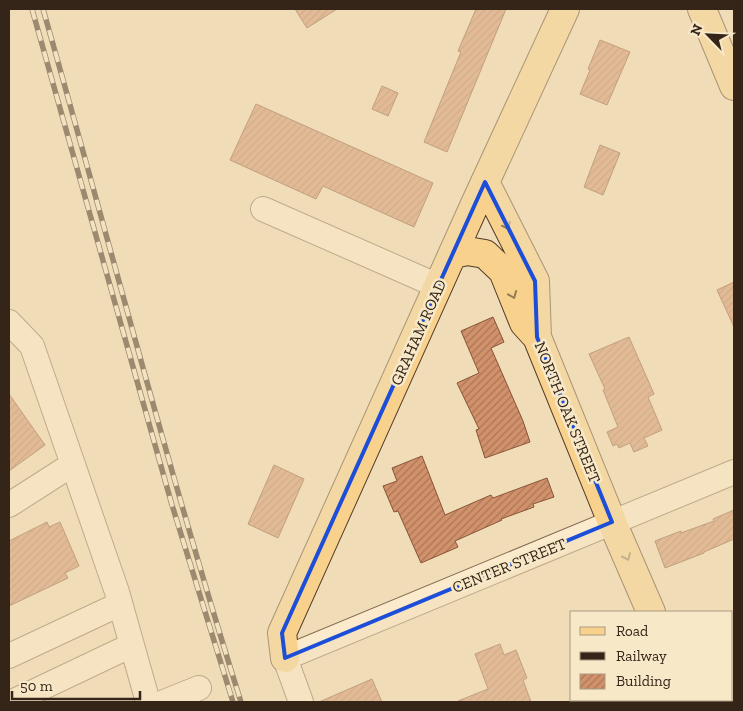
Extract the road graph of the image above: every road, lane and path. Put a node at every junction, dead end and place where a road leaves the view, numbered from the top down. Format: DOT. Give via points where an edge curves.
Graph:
graph roads {
  1 [pos="565,9"];
  2 [pos="702,9"];
  3 [pos="728,51"];
  4 [pos="734,86"];
  5 [pos="485,182"];
  6 [pos="263,209"];
  7 [pos="453,254"];
  8 [pos="438,286"];
  9 [pos="9,322"];
  10 [pos="537,337"];
  11 [pos="73,464"];
  12 [pos="734,472"];
  13 [pos="9,505"];
  14 [pos="612,522"];
  15 [pos="120,604"];
  16 [pos="651,611"];
  17 [pos="132,645"];
  18 [pos="9,656"];
  19 [pos="284,658"];
  20 [pos="199,688"];
  21 [pos="12,702"];
  22 [pos="164,702"];
  23 [pos="302,702"];
  1 -- 5 [label="main road, GRAHAM ROAD"];
  2 -- 3 [label="main road"];
  3 -- 4 [label="main road"];
  5 -- 7 [label="main road, GRAHAM ROAD"];
  5 -- 10 [label="main road, NORTH OAK STREET, one-way" via="535,281"];
  6 -- 8 [label="street"];
  7 -- 8 [label="main road, GRAHAM ROAD"];
  7 -- 10 [label="main road, one-way" via="466,251 485,254 503,271 524,323"];
  8 -- 19 [label="main road, GRAHAM ROAD" via="282,633"];
  9 -- 11 [label="street" via="32,346"];
  10 -- 14 [label="main road, NORTH OAK STREET"];
  11 -- 13 [label="street"];
  11 -- 15 [label="street"];
  12 -- 14 [label="street, CENTER STREET"];
  14 -- 16 [label="main road, NORTH OAK STREET, one-way"];
  14 -- 19 [label="street, CENTER STREET"];
  15 -- 17 [label="street"];
  15 -- 18 [label="street"];
  17 -- 21 [label="street"];
  17 -- 22 [label="street"];
  19 -- 23 [label="street"];
  20 -- 22 [label="street"];
}
